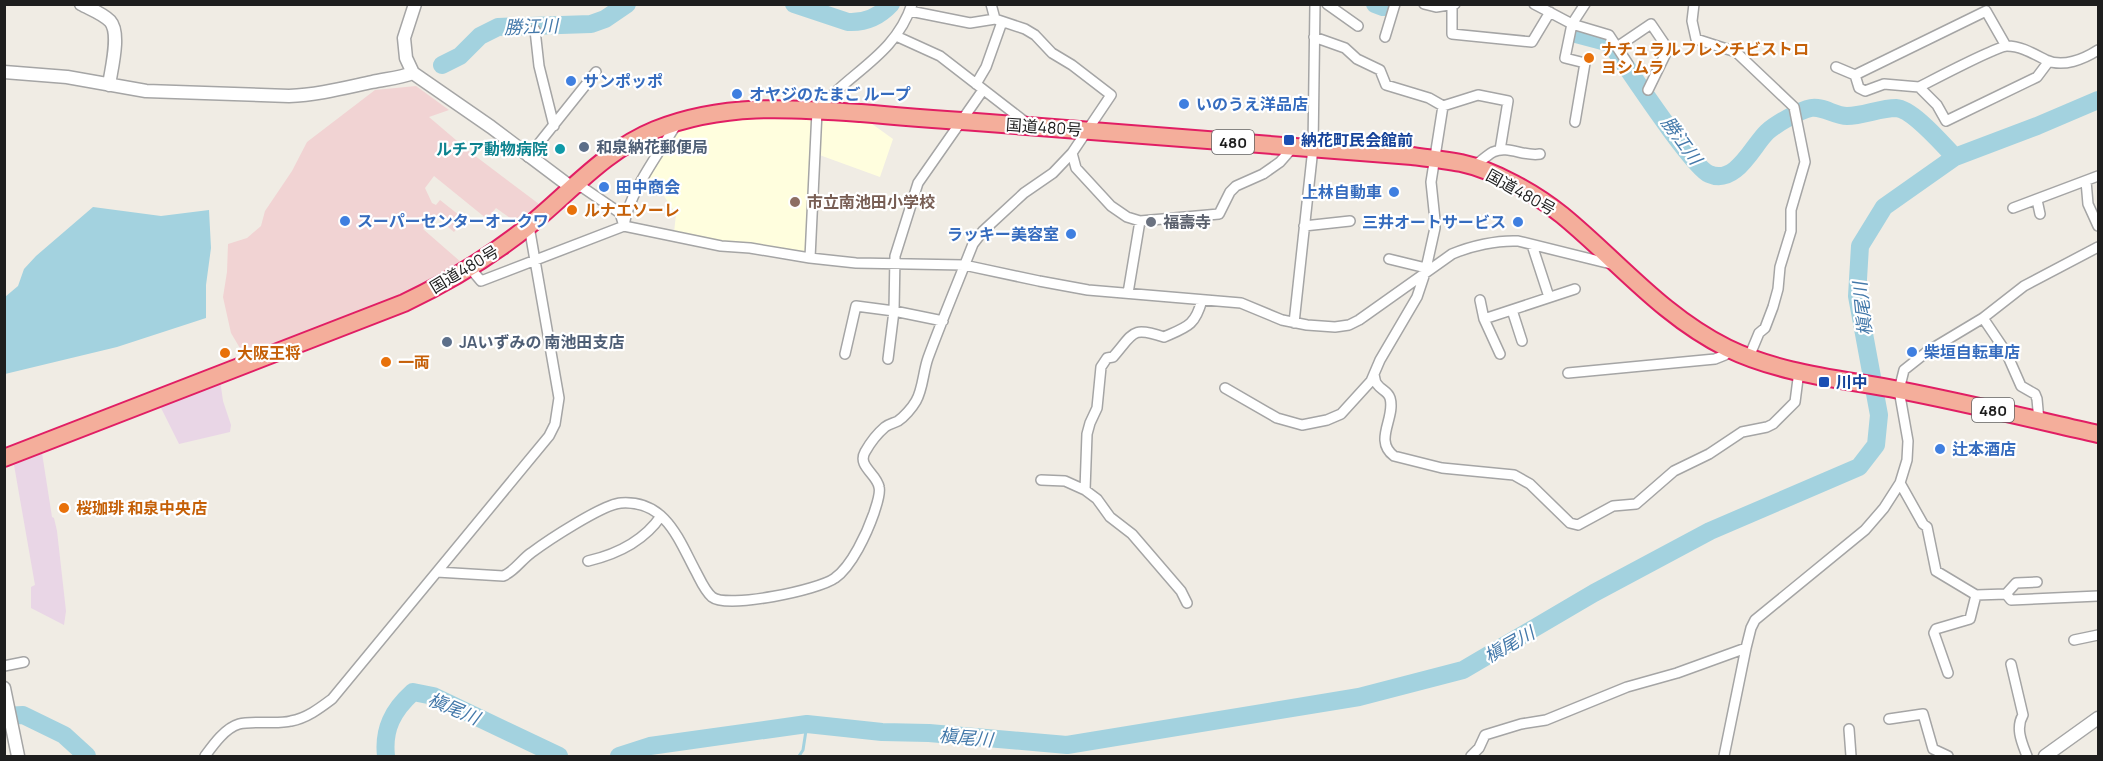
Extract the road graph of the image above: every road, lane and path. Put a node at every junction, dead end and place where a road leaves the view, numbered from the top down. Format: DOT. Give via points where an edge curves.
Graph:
graph roads {
  1 [pos="81,4"];
  2 [pos="415,4"];
  3 [pos="991,4"];
  4 [pos="1315,4"];
  5 [pos="1327,4"];
  6 [pos="1395,4"];
  7 [pos="1424,4"];
  8 [pos="1534,4"];
  9 [pos="1586,4"];
  10 [pos="1694,4"];
  11 [pos="1453,5"];
  12 [pos="911,8"];
  13 [pos="1550,12"];
  14 [pos="998,20"];
  15 [pos="1572,24"];
  16 [pos="1358,26"];
  17 [pos="535,30"];
  18 [pos="896,36"];
  19 [pos="1314,37"];
  20 [pos="1385,37"];
  21 [pos="2006,46"];
  22 [pos="1617,47"];
  23 [pos="2098,50"];
  24 [pos="2049,62"];
  25 [pos="1628,64"];
  26 [pos="1836,67"];
  27 [pos="4,72"];
  28 [pos="596,72"];
  29 [pos="413,73"];
  30 [pos="1855,75"];
  31 [pos="109,85"];
  32 [pos="980,87"];
  33 [pos="1919,87"];
  34 [pos="1648,90"];
  35 [pos="1443,106"];
  36 [pos="817,111"];
  37 [pos="960,121"];
  38 [pos="677,122"];
  39 [pos="1575,122"];
  40 [pos="1025,125"];
  41 [pos="554,126"];
  42 [pos="1088,130"];
  43 [pos="1294,146"];
  44 [pos="1312,148"];
  45 [pos="1500,150"];
  46 [pos="1072,153"];
  47 [pos="1540,154"];
  48 [pos="528,157"];
  49 [pos="1433,159"];
  50 [pos="1473,167"];
  51 [pos="2098,176"];
  52 [pos="2086,181"];
  53 [pos="572,188"];
  54 [pos="2037,200"];
  55 [pos="2013,208"];
  56 [pos="2040,214"];
  57 [pos="1350,221"];
  58 [pos="1140,222"];
  59 [pos="529,226"];
  60 [pos="624,226"];
  61 [pos="1304,226"];
  62 [pos="2098,226"];
  63 [pos="1532,245"];
  64 [pos="2098,247"];
  65 [pos="536,258"];
  66 [pos="810,258"];
  67 [pos="1389,259"];
  68 [pos="895,264"];
  69 [pos="964,265"];
  70 [pos="1618,266"];
  71 [pos="470,268"];
  72 [pos="1426,271"];
  73 [pos="1575,289"];
  74 [pos="1128,293"];
  75 [pos="1549,297"];
  76 [pos="1202,300"];
  77 [pos="1480,300"];
  78 [pos="1512,310"];
  79 [pos="894,311"];
  80 [pos="1983,318"];
  81 [pos="1484,319"];
  82 [pos="943,321"];
  83 [pos="1294,323"];
  84 [pos="1522,341"];
  85 [pos="1729,349"];
  86 [pos="845,354"];
  87 [pos="1500,354"];
  88 [pos="1749,357"];
  89 [pos="888,359"];
  90 [pos="1799,371"];
  91 [pos="1568,373"];
  92 [pos="1374,375"];
  93 [pos="1225,388"];
  94 [pos="1894,389"];
  95 [pos="2039,421"];
  96 [pos="2098,434"];
  97 [pos="4,459"];
  98 [pos="1041,480"];
  99 [pos="1900,483"];
  100 [pos="1085,490"];
  101 [pos="661,516"];
  102 [pos="588,561"];
  103 [pos="437,572"];
  104 [pos="2037,582"];
  105 [pos="2006,594"];
  106 [pos="1976,595"];
  107 [pos="2098,596"];
  108 [pos="1187,603"];
  109 [pos="2098,635"];
  110 [pos="2074,640"];
  111 [pos="1746,648"];
  112 [pos="24,662"];
  113 [pos="2011,664"];
  114 [pos="4,666"];
  115 [pos="1948,673"];
  116 [pos="4,688"];
  117 [pos="2098,718"];
  118 [pos="1889,719"];
  119 [pos="1849,729"];
  120 [pos="18,756"];
  121 [pos="205,756"];
  122 [pos="1471,756"];
  123 [pos="1724,756"];
  124 [pos="1851,756"];
  125 [pos="1948,756"];
  126 [pos="2027,756"];
  127 [pos="2045,756"];
  1 -- 31 [label="street" via="114,27"];
  2 -- 29 [label="street" via="404,38 406,58"];
  3 -- 14 [label="street"];
  4 -- 19 [label="street"];
  5 -- 16 [label="street"];
  6 -- 20 [label="street"];
  7 -- 11 [label="street"];
  8 -- 13 [label="street"];
  9 -- 15 [label="street"];
  10 -- 88 [label="street" via="1696,39 1736,52 1794,107 1805,162 1791,210 1791,231 1773,307"];
  11 -- 13 [label="street" via="1452,34 1532,42"];
  12 -- 14 [label="street" via="970,23"];
  12 -- 18 [label="street"];
  13 -- 15 [label="street"];
  14 -- 32 [label="street"];
  14 -- 42 [label="street" via="1035,35 1052,53 1111,95"];
  15 -- 22 [label="street" via="1609,35"];
  15 -- 39 [label="street" via="1565,58 1585,63"];
  17 -- 41 [label="street" via="539,66"];
  18 -- 32 [label="street" via="940,56"];
  18 -- 36 [label="street"];
  19 -- 35 [label="street" via="1345,48 1380,70 1386,85"];
  19 -- 44 [label="street"];
  21 -- 24 [label="street" via="2030,51"];
  21 -- 30 [label="street" via="1986,11"];
  21 -- 33 [label="street"];
  22 -- 25 [label="street"];
  22 -- 34 [label="street" via="1651,24 1668,49"];
  23 -- 24 [label="street" via="2067,62"];
  24 -- 33 [label="street" via="2037,76 1946,121"];
  26 -- 30 [label="street"];
  27 -- 31 [label="street"];
  28 -- 41 [label="street"];
  29 -- 31 [label="street" via="308,96 155,91"];
  29 -- 48 [label="street"];
  30 -- 33 [label="street" via="1864,91 1884,84"];
  32 -- 37 [label="street"];
  32 -- 40 [label="street"];
  35 -- 45 [label="street" via="1478,95 1508,101"];
  35 -- 49 [label="street"];
  36 -- 37 [label="highway, 国道480号 / 480"];
  36 -- 38 [label="highway, 国道480号 / 480" via="729,110"];
  36 -- 66 [label="street"];
  37 -- 40 [label="highway, 国道480号 / 480"];
  37 -- 68 [label="street" via="918,183"];
  38 -- 53 [label="highway, 国道480号 / 480" via="631,140"];
  38 -- 60 [label="street" via="625,214"];
  40 -- 42 [label="highway, 国道480号 / 480"];
  41 -- 48 [label="street"];
  42 -- 43 [label="highway, 国道480号 / 480"];
  42 -- 46 [label="street"];
  43 -- 44 [label="highway, 国道480号 / 480"];
  43 -- 58 [label="street" via="1263,174 1236,186 1219,214"];
  44 -- 49 [label="highway, 国道480号 / 480"];
  44 -- 61 [label="street"];
  45 -- 47 [label="street"];
  45 -- 50 [label="street"];
  46 -- 58 [label="street" via="1076,168 1111,206"];
  46 -- 69 [label="street" via="1053,174 1023,192 983,231"];
  48 -- 53 [label="street"];
  49 -- 50 [label="highway, 国道480号 / 480"];
  49 -- 72 [label="street" via="1431,182 1436,220"];
  50 -- 70 [label="highway, 国道480号 / 480" via="1503,179 1561,214"];
  51 -- 52 [label="street"];
  52 -- 54 [label="street"];
  52 -- 62 [label="street" via="2088,204"];
  53 -- 59 [label="highway, 国道480号 / 480"];
  53 -- 60 [label="street" via="582,187 620,213"];
  54 -- 55 [label="street"];
  54 -- 56 [label="street"];
  57 -- 61 [label="street"];
  58 -- 74 [label="street"];
  59 -- 65 [label="street"];
  59 -- 71 [label="highway, 国道480号 / 480"];
  60 -- 65 [label="street"];
  60 -- 66 [label="street"];
  61 -- 83 [label="street"];
  63 -- 70 [label="street"];
  63 -- 72 [label="street" via="1505,241 1461,250"];
  63 -- 75 [label="street"];
  64 -- 80 [label="street" via="2024,286"];
  65 -- 71 [label="street" via="481,281"];
  65 -- 103 [label="street" via="559,398 555,424 540,448"];
  66 -- 68 [label="street"];
  67 -- 72 [label="street"];
  68 -- 69 [label="street"];
  68 -- 79 [label="street"];
  69 -- 74 [label="street" via="1068,286"];
  69 -- 82 [label="street"];
  70 -- 85 [label="highway, 国道480号 / 480" via="1677,318"];
  71 -- 97 [label="highway, 国道480号 / 480" via="404,303"];
  72 -- 83 [label="street" via="1349,325"];
  72 -- 92 [label="street" via="1417,297"];
  73 -- 75 [label="street"];
  74 -- 76 [label="street"];
  75 -- 78 [label="street"];
  76 -- 83 [label="street" via="1241,303"];
  76 -- 100 [label="street" via="1197,318 1188,327 1164,337 1143,330 1134,332 1101,367 1097,408 1088,434"];
  77 -- 81 [label="street"];
  78 -- 81 [label="street"];
  78 -- 84 [label="street"];
  79 -- 82 [label="street"];
  79 -- 86 [label="street" via="856,306"];
  79 -- 89 [label="street"];
  80 -- 94 [label="street" via="1904,370"];
  80 -- 95 [label="street" via="2006,352 2021,386 2035,394"];
  81 -- 87 [label="street"];
  82 -- 101 [label="street" via="919,396 899,420 878,434 865,452 864,464 880,490 857,550 836,578 785,594 723,602 704,587 675,530"];
  85 -- 88 [label="highway, 国道480号 / 480"];
  85 -- 91 [label="street" via="1715,359"];
  88 -- 90 [label="highway, 国道480号 / 480"];
  90 -- 92 [label="street" via="1795,402 1773,424 1742,432 1674,471 1636,504 1613,506 1578,525 1570,523 1530,484 1515,475 1442,468 1388,452 1385,431 1390,397"];
  90 -- 94 [label="highway, 国道480号 / 480"];
  92 -- 93 [label="street" via="1341,414 1302,424 1276,418"];
  94 -- 95 [label="highway, 国道480号 / 480"];
  94 -- 99 [label="street" via="1908,441"];
  95 -- 96 [label="highway, 国道480号 / 480"];
  98 -- 100 [label="street" via="1065,481"];
  99 -- 106 [label="street" via="1928,527 1936,571"];
  99 -- 111 [label="street" via="1865,530 1755,620"];
  100 -- 108 [label="street" via="1132,534"];
  101 -- 102 [label="street" via="640,539 607,557"];
  101 -- 103 [label="street" via="646,506 618,503 602,508 531,553 508,574"];
  103 -- 121 [label="street" via="333,699 290,722 239,723"];
  104 -- 105 [label="street" via="2016,583"];
  105 -- 106 [label="street"];
  105 -- 107 [label="street" via="2011,600"];
  106 -- 115 [label="street" via="1970,619 1935,629"];
  109 -- 110 [label="street"];
  111 -- 122 [label="street" via="1627,687 1546,720 1485,735"];
  111 -- 123 [label="street"];
  112 -- 114 [label="street"];
  113 -- 126 [label="street" via="2023,715 2019,722"];
  116 -- 120 [label="street"];
  117 -- 127 [label="street"];
  118 -- 125 [label="street" via="1923,714 1933,749"];
  119 -- 124 [label="street"];
}
